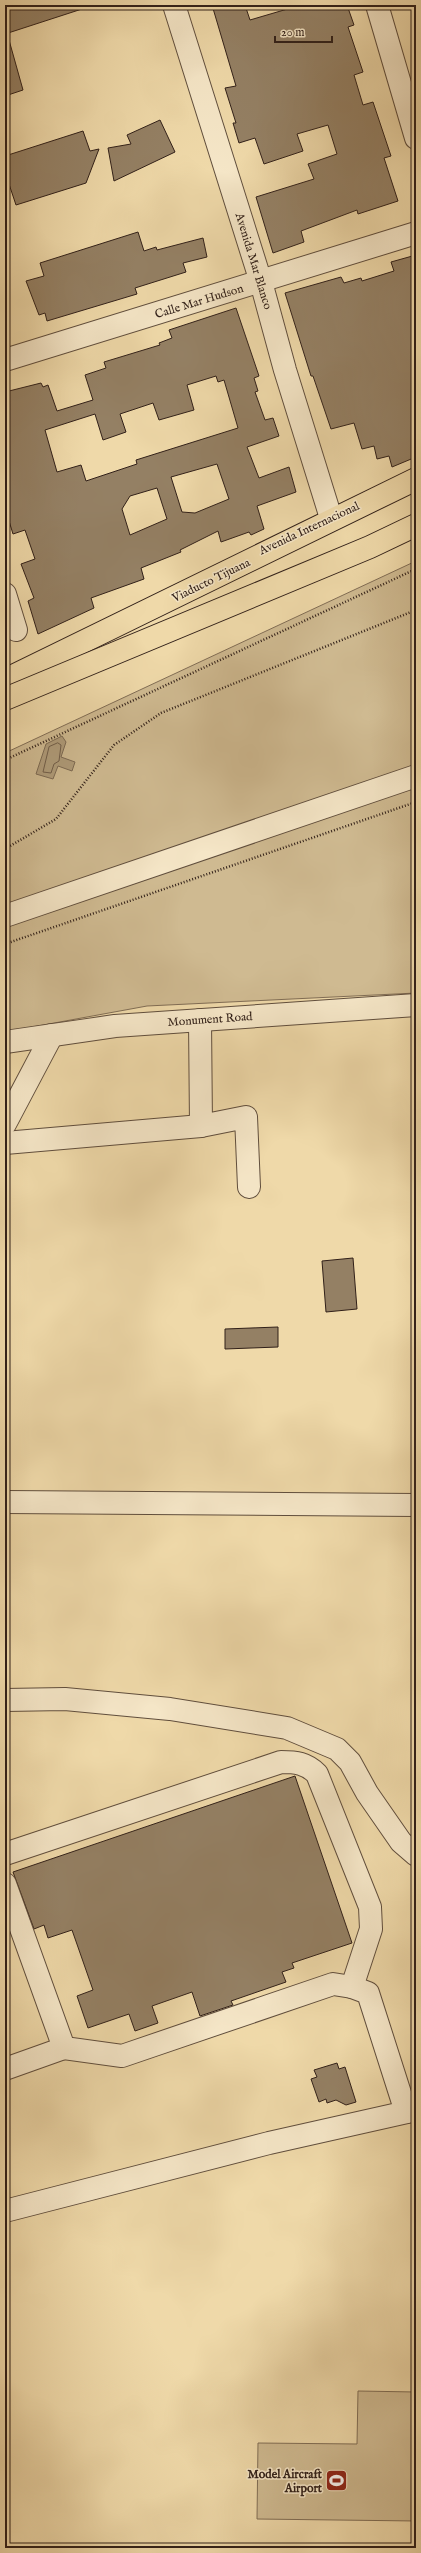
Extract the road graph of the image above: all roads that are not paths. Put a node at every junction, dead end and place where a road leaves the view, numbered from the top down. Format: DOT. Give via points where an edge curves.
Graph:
graph roads {
  1 [pos="174,5"];
  2 [pos="377,5"];
  3 [pos="416,138"];
  4 [pos="416,233"];
  5 [pos="261,282"];
  6 [pos="5,360"];
  7 [pos="416,478"];
  8 [pos="331,518"];
  9 [pos="416,519"];
  10 [pos="416,525"];
  11 [pos="5,594"];
  12 [pos="16,630"];
  13 [pos="5,669"];
  14 [pos="5,680"];
  15 [pos="5,699"];
  16 [pos="5,707"];
  17 [pos="416,776"];
  18 [pos="5,916"];
  19 [pos="416,1005"];
  20 [pos="200,1020"];
  21 [pos="52,1035"];
  22 [pos="5,1042"];
  23 [pos="5,1124"];
  24 [pos="201,1126"];
  25 [pos="5,1143"];
  26 [pos="249,1187"];
  27 [pos="5,1502"];
  28 [pos="416,1505"];
  29 [pos="5,1700"];
  30 [pos="5,1854"];
  31 [pos="416,1854"];
  32 [pos="5,1884"];
  33 [pos="352,1987"];
  34 [pos="64,2048"];
  35 [pos="5,2069"];
  36 [pos="411,2111"];
  37 [pos="5,2211"];
  1 -- 5 [label="street, Avenida Mar Blanco"];
  2 -- 3 [label="street"];
  4 -- 5 [label="street, Calle Mar Hudson"];
  5 -- 6 [label="street, Calle Mar Hudson"];
  5 -- 8 [label="street, Avenida Mar Blanco" via="285,370"];
  7 -- 8 [label="highway, Avenida Internacional"];
  7 -- 14 [label="highway, Viaducto Tijuana"];
  8 -- 13 [label="highway, Avenida Internacional"];
  9 -- 16 [label="highway"];
  10 -- 15 [label="highway, bridge" via="363,550"];
  11 -- 12 [label="street"];
  17 -- 18 [label="street"];
  19 -- 20 [label="street, Monument Road"];
  20 -- 21 [label="street, Monument Road" via="115,1026"];
  20 -- 24 [label="street"];
  21 -- 22 [label="street, Monument Road"];
  21 -- 23 [label="street"];
  24 -- 25 [label="street"];
  24 -- 26 [label="street" via="246,1116"];
  27 -- 28 [label="street"];
  29 -- 31 [label="street" via="65,1699 170,1709 287,1728 337,1748 350,1762 401,1842"];
  30 -- 33 [label="street" via="281,1762 310,1766 317,1774 370,1907 371,1928"];
  32 -- 34 [label="street"];
  33 -- 34 [label="street" via="332,1984 122,2056"];
  33 -- 36 [label="street" via="368,1993"];
  34 -- 35 [label="street"];
  36 -- 37 [label="street" via="269,2143"];
}
